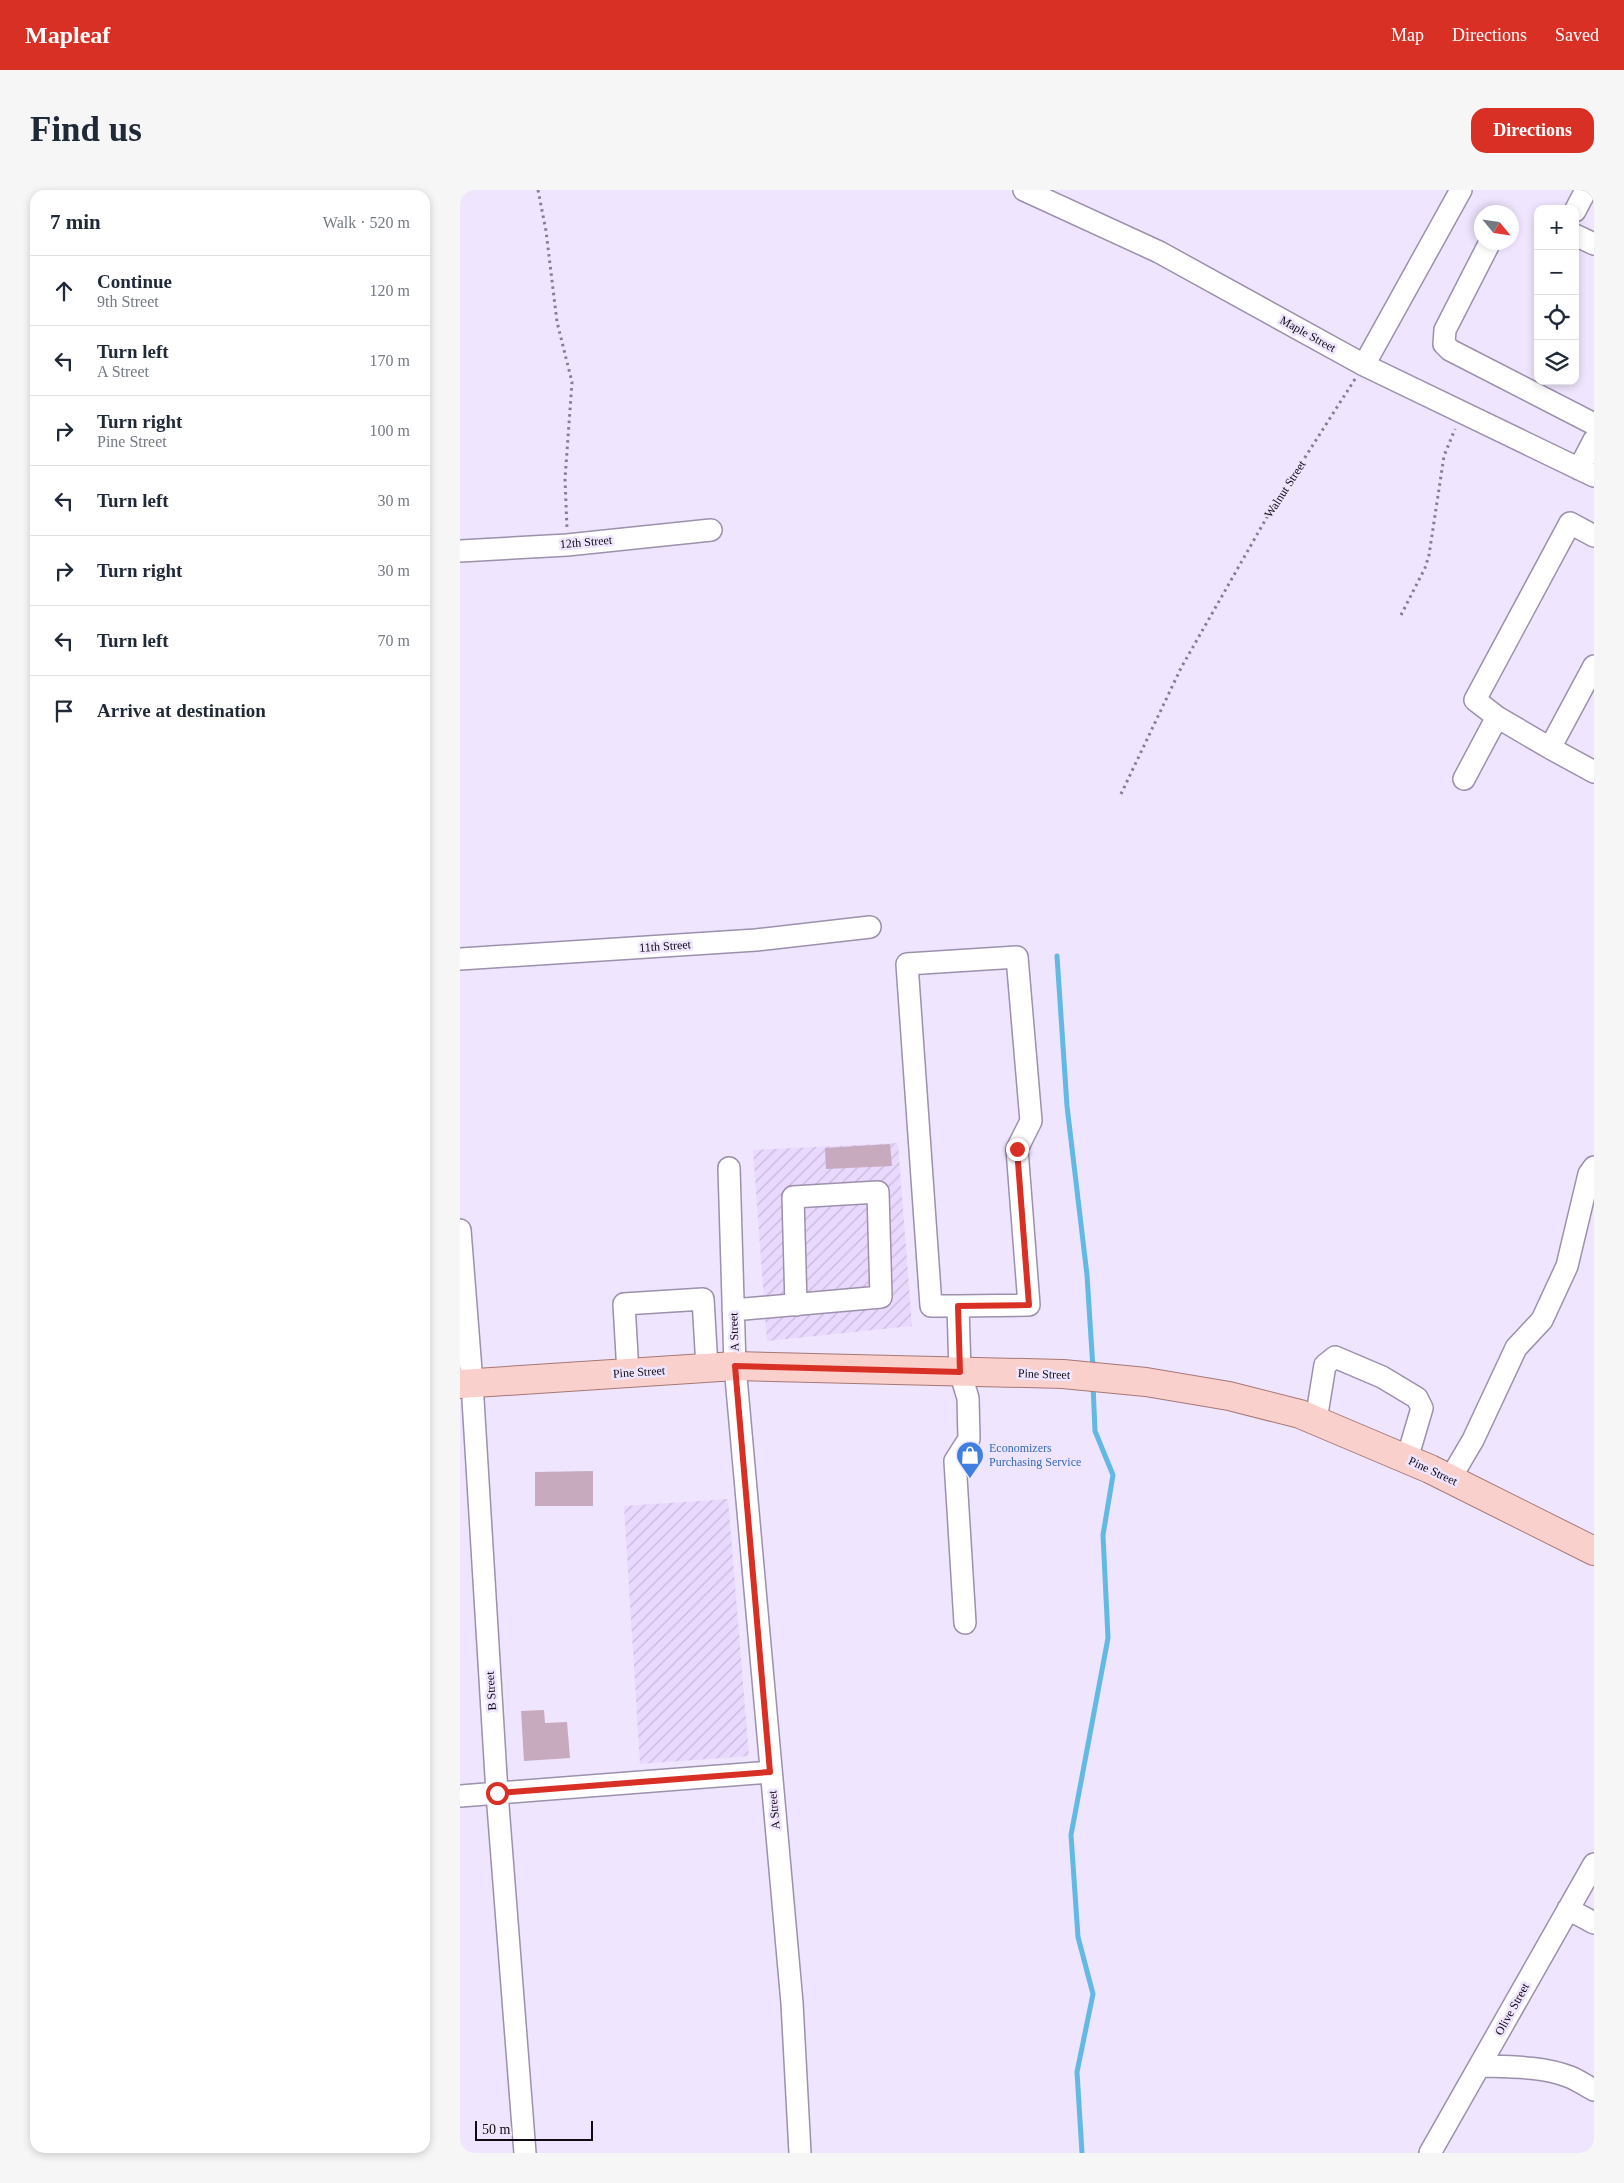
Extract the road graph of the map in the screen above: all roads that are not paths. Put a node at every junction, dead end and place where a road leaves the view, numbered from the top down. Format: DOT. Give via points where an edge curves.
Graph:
graph roads {
  1 [pos="1024,190"];
  2 [pos="1461,190"];
  3 [pos="1586,190"];
  4 [pos="1578,205"];
  5 [pos="1579,237"];
  6 [pos="1594,244"];
  7 [pos="1486,250"];
  8 [pos="1364,365"];
  9 [pos="1594,424"];
  10 [pos="1594,440"];
  11 [pos="1586,472"];
  12 [pos="711,530"];
  13 [pos="1594,536"];
  14 [pos="460,552"];
  15 [pos="1594,666"];
  16 [pos="1497,716"];
  17 [pos="1550,748"];
  18 [pos="1594,772"];
  19 [pos="1464,779"];
  20 [pos="870,928"];
  21 [pos="460,959"];
  22 [pos="1594,1167"];
  23 [pos="728,1168"];
  24 [pos="460,1230"];
  25 [pos="796,1305"];
  26 [pos="958,1306"];
  27 [pos="733,1310"];
  28 [pos="735,1366"];
  29 [pos="707,1367"];
  30 [pos="960,1372"];
  31 [pos="628,1373"];
  32 [pos="466,1383"];
  33 [pos="1316,1420"];
  34 [pos="1407,1459"];
  35 [pos="1450,1479"];
  36 [pos="1594,1551"];
  37 [pos="965,1623"];
  38 [pos="770,1772"];
  39 [pos="497,1793"];
  40 [pos="460,1796"];
  41 [pos="1594,1864"];
  42 [pos="1568,1909"];
  43 [pos="1594,1923"];
  44 [pos="1480,2066"];
  45 [pos="1594,2090"];
  46 [pos="525,2153"];
  47 [pos="800,2153"];
  48 [pos="1430,2153"];
  1 -- 8 [label="street, Maple Street" via="1159,252"];
  2 -- 8 [label="street"];
  3 -- 4 [label="street"];
  5 -- 6 [label="street"];
  7 -- 9 [label="street" via="1445,330 1444,344"];
  8 -- 11 [label="street, Maple Street"];
  10 -- 11 [label="street"];
  12 -- 14 [label="street, 12th Street"];
  13 -- 16 [label="street" via="1570,524 1475,700"];
  15 -- 17 [label="street"];
  16 -- 17 [label="street"];
  16 -- 19 [label="street"];
  17 -- 18 [label="street"];
  20 -- 21 [label="street, 11th Street" via="756,940"];
  22 -- 35 [label="street" via="1589,1174 1567,1266 1542,1320 1516,1348"];
  23 -- 27 [label="street, A Street"];
  24 -- 32 [label="street, B Street"];
  25 -- 25 [label="street" via="881,1297 878,1192 793,1197"];
  25 -- 27 [label="street"];
  26 -- 26 [label="street" via="1029,1305 1017,1149 1031,1121 1018,957 907,964 931,1306"];
  26 -- 30 [label="street"];
  27 -- 28 [label="street, A Street"];
  28 -- 29 [label="main road, Pine Street"];
  28 -- 30 [label="main road, Pine Street"];
  28 -- 38 [label="street, A Street"];
  29 -- 31 [label="main road, Pine Street"];
  29 -- 31 [label="street" via="703,1299 624,1304"];
  30 -- 33 [label="main road, Pine Street" via="1063,1374 1146,1382 1229,1396"];
  30 -- 37 [label="street" via="968,1398 969,1440 956,1462"];
  31 -- 32 [label="main road, Pine Street"];
  32 -- 39 [label="street, B Street"];
  33 -- 34 [label="main road, Pine Street"];
  33 -- 34 [label="street" via="1325,1365 1335,1357 1382,1377 1417,1398 1422,1408"];
  34 -- 35 [label="main road, Pine Street"];
  35 -- 36 [label="main road, Pine Street"];
  38 -- 39 [label="street"];
  38 -- 47 [label="street, A Street" via="792,2003"];
  39 -- 40 [label="street"];
  39 -- 46 [label="street, B Street"];
  41 -- 42 [label="street, Olive Street"];
  42 -- 43 [label="street"];
  42 -- 44 [label="street, Olive Street"];
  44 -- 45 [label="street" via="1546,2071 1570,2077"];
  44 -- 48 [label="street, Olive Street"];
}
